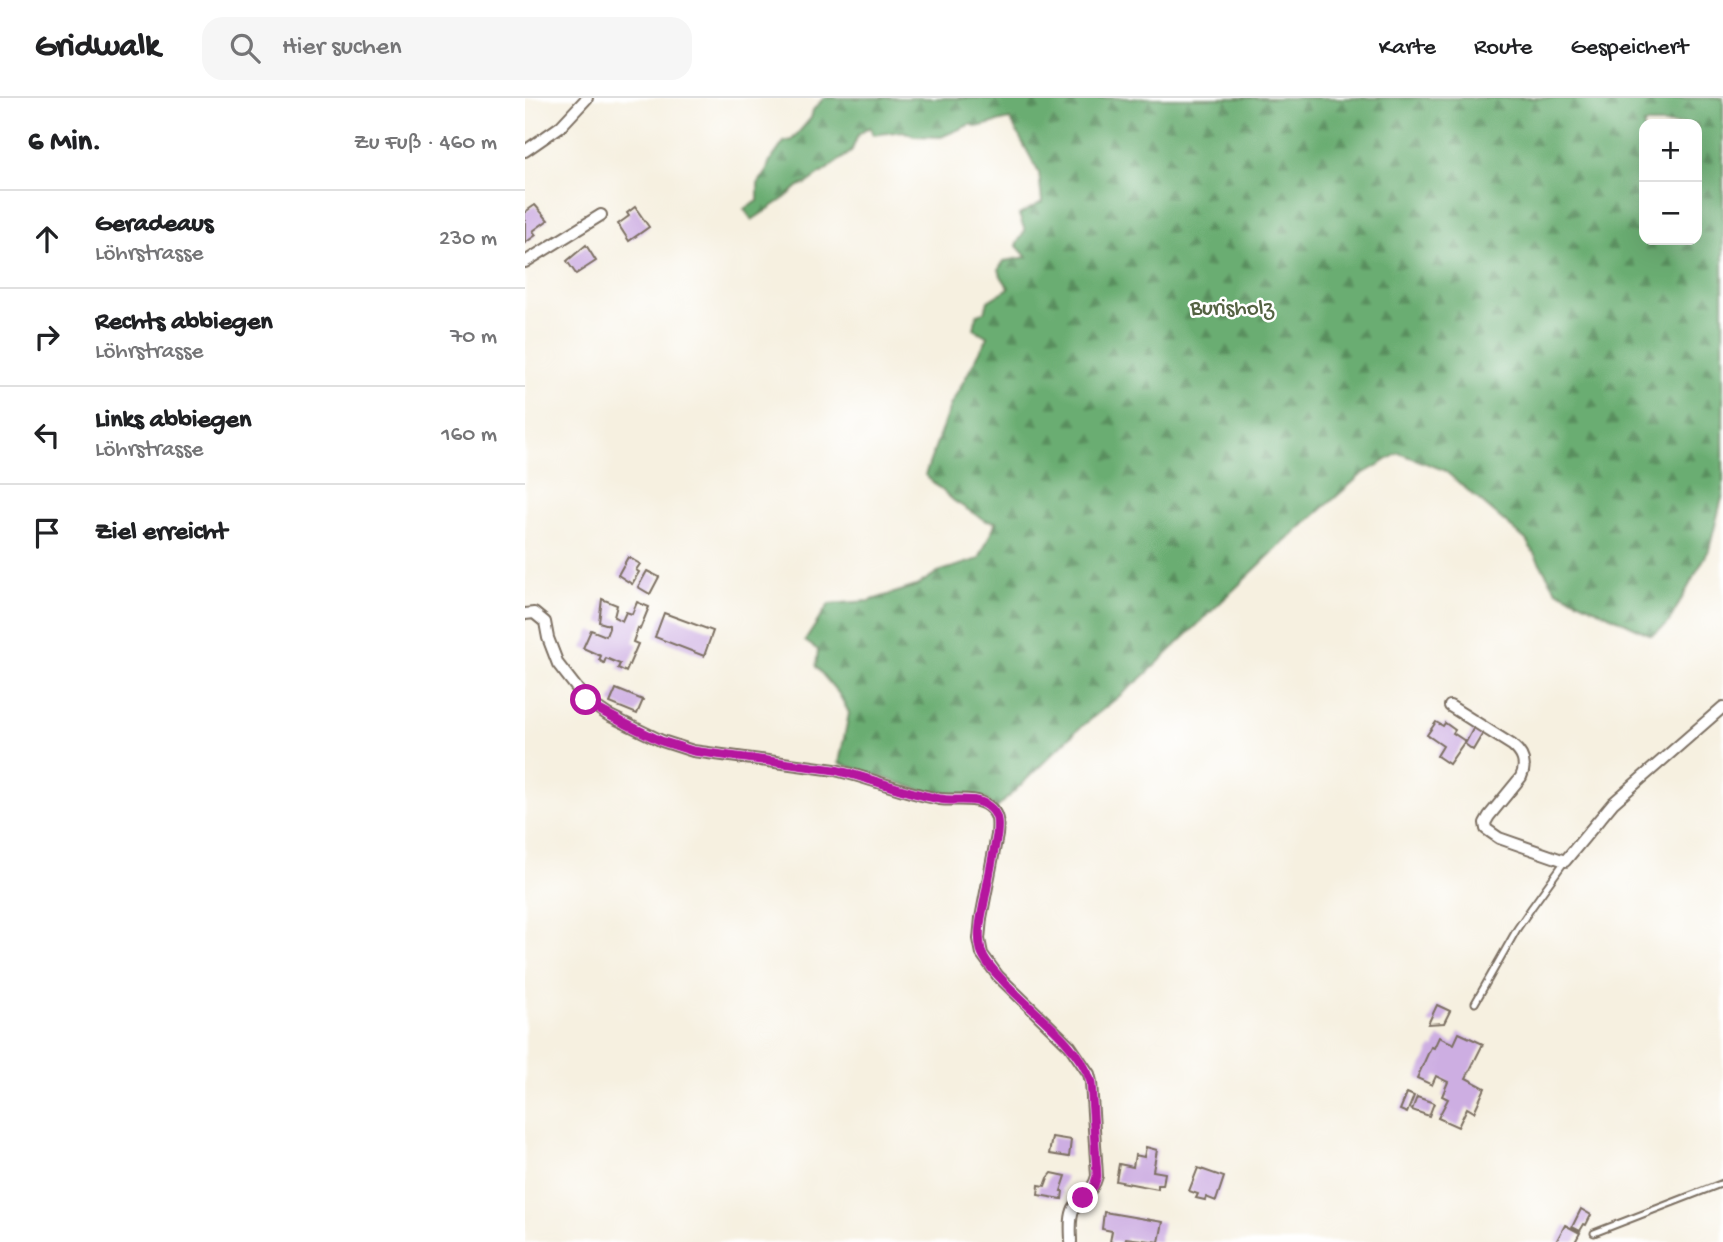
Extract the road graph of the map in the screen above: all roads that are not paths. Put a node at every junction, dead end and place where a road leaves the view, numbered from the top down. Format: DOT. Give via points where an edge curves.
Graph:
graph roads {
  1 [pos="587,98"];
  2 [pos="525,151"];
  3 [pos="601,215"];
  4 [pos="525,262"];
  5 [pos="525,614"];
  6 [pos="1450,706"];
  7 [pos="1723,707"];
  8 [pos="1565,861"];
  9 [pos="1475,1003"];
  10 [pos="1723,1183"];
  11 [pos="1594,1233"];
  12 [pos="1071,1242"];
  1 -- 2 [label="street" via="561,126"];
  3 -- 4 [label="street"];
  5 -- 12 [label="street" via="534,613 545,622 558,664 586,700 661,741 693,751 854,774 917,795 982,802 995,812 997,835 979,932 982,954 998,976 1070,1046 1091,1082 1097,1176 1073,1211"];
  6 -- 8 [label="street" via="1512,745 1524,761 1521,777 1489,816 1486,829"];
  7 -- 8 [label="street" via="1613,803"];
  8 -- 9 [label="lane" via="1524,918"];
  10 -- 11 [label="lane"];
}
